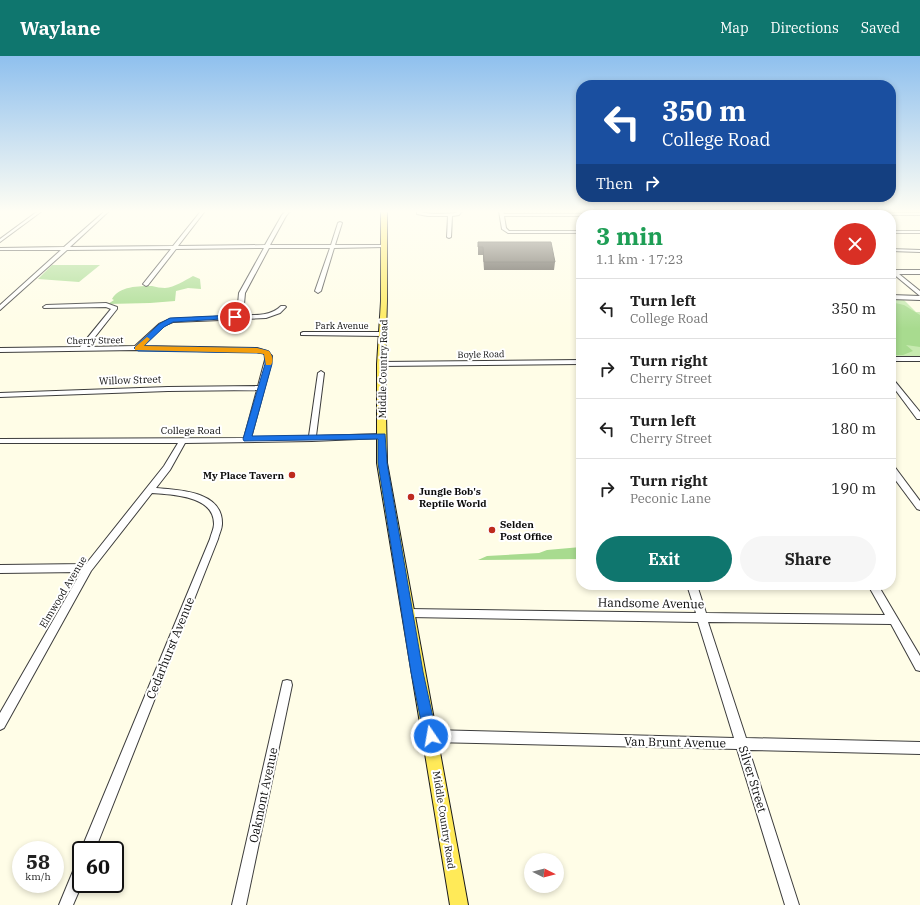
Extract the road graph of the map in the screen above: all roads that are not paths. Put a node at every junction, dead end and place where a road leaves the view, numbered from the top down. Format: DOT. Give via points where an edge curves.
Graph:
graph roads {
  1 [pos="63,251"];
  2 [pos="173,251"];
  3 [pos="264,251"];
  4 [pos="331,251"];
  5 [pos="384,251"];
  6 [pos="909,251"];
  7 [pos="920,251"];
  8 [pos="896,271"];
  9 [pos="920,272"];
  10 [pos="896,274"];
  11 [pos="146,284"];
  12 [pos="318,292"];
  13 [pos="920,294"];
  14 [pos="896,297"];
  15 [pos="920,298"];
  16 [pos="46,307"];
  17 [pos="283,307"];
  18 [pos="0,308"];
  19 [pos="235,317"];
  20 [pos="303,334"];
  21 [pos="382,334"];
  22 [pos="138,348"];
  23 [pos="82,349"];
  24 [pos="0,350"];
  25 [pos="896,359"];
  26 [pos="920,359"];
  27 [pos="576,362"];
  28 [pos="381,364"];
  29 [pos="321,373"];
  30 [pos="896,387"];
  31 [pos="262,388"];
  32 [pos="0,395"];
  33 [pos="920,418"];
  34 [pos="382,436"];
  35 [pos="247,439"];
  36 [pos="312,439"];
  37 [pos="182,440"];
  38 [pos="0,441"];
  39 [pos="896,475"];
  40 [pos="150,490"];
  41 [pos="920,507"];
  42 [pos="88,568"];
  43 [pos="0,569"];
  44 [pos="694,590"];
  45 [pos="876,590"];
  46 [pos="409,613"];
  47 [pos="703,617"];
  48 [pos="893,620"];
  49 [pos="920,666"];
  50 [pos="287,685"];
  51 [pos="0,724"];
  52 [pos="431,736"];
  53 [pos="742,744"];
  54 [pos="920,748"];
  55 [pos="92,841"];
  56 [pos="72,891"];
  57 [pos="66,905"];
  58 [pos="239,905"];
  59 [pos="458,905"];
  60 [pos="792,905"];
  1 -- 18 [label="street"];
  2 -- 11 [label="street"];
  3 -- 19 [label="street" via="242,293 242,304"];
  4 -- 12 [label="street"];
  5 -- 21 [label="main road, Middle Country Road"];
  6 -- 7 [label="street"];
  8 -- 9 [label="street"];
  10 -- 13 [label="street"];
  14 -- 15 [label="street"];
  16 -- 23 [label="street" via="102,305 115,308"];
  17 -- 19 [label="street" via="278,312 266,316"];
  19 -- 22 [label="street" via="172,320 161,325"];
  20 -- 21 [label="street, Park Avenue"];
  21 -- 28 [label="main road, Middle Country Road"];
  22 -- 23 [label="street, Cherry Street"];
  22 -- 31 [label="street, Cherry Street" via="265,352 269,360"];
  23 -- 24 [label="street, Cherry Street"];
  25 -- 26 [label="street"];
  27 -- 28 [label="street, Boyle Road"];
  28 -- 34 [label="main road, Middle Country Road"];
  29 -- 36 [label="street"];
  30 -- 33 [label="street"];
  31 -- 32 [label="street, Willow Street" via="168,388"];
  31 -- 35 [label="street, Cherry Street"];
  34 -- 36 [label="street, College Road"];
  34 -- 46 [label="main road, Middle Country Road" via="382,463"];
  35 -- 36 [label="street, College Road"];
  35 -- 37 [label="street, College Road"];
  37 -- 38 [label="street, College Road"];
  37 -- 40 [label="street, Elmwood Avenue" via="167,468"];
  39 -- 41 [label="street"];
  40 -- 42 [label="street, Elmwood Avenue"];
  40 -- 55 [label="street, Cedarhurst Avenue" via="204,499 216,511 218,524"];
  42 -- 43 [label="street"];
  42 -- 51 [label="street, Elmwood Avenue"];
  44 -- 47 [label="street, Silver Street"];
  45 -- 48 [label="street"];
  46 -- 47 [label="street, Handsome Avenue"];
  46 -- 52 [label="main road, Middle Country Road" via="417,672"];
  47 -- 48 [label="street, Handsome Avenue"];
  47 -- 53 [label="street, Silver Street"];
  48 -- 49 [label="street"];
  50 -- 58 [label="street, Oakmont Avenue"];
  52 -- 53 [label="street, Van Brunt Avenue"];
  52 -- 59 [label="main road, Middle Country Road"];
  53 -- 54 [label="street, Van Brunt Avenue"];
  53 -- 60 [label="street, Silver Street"];
  56 -- 57 [label="street"];
}
